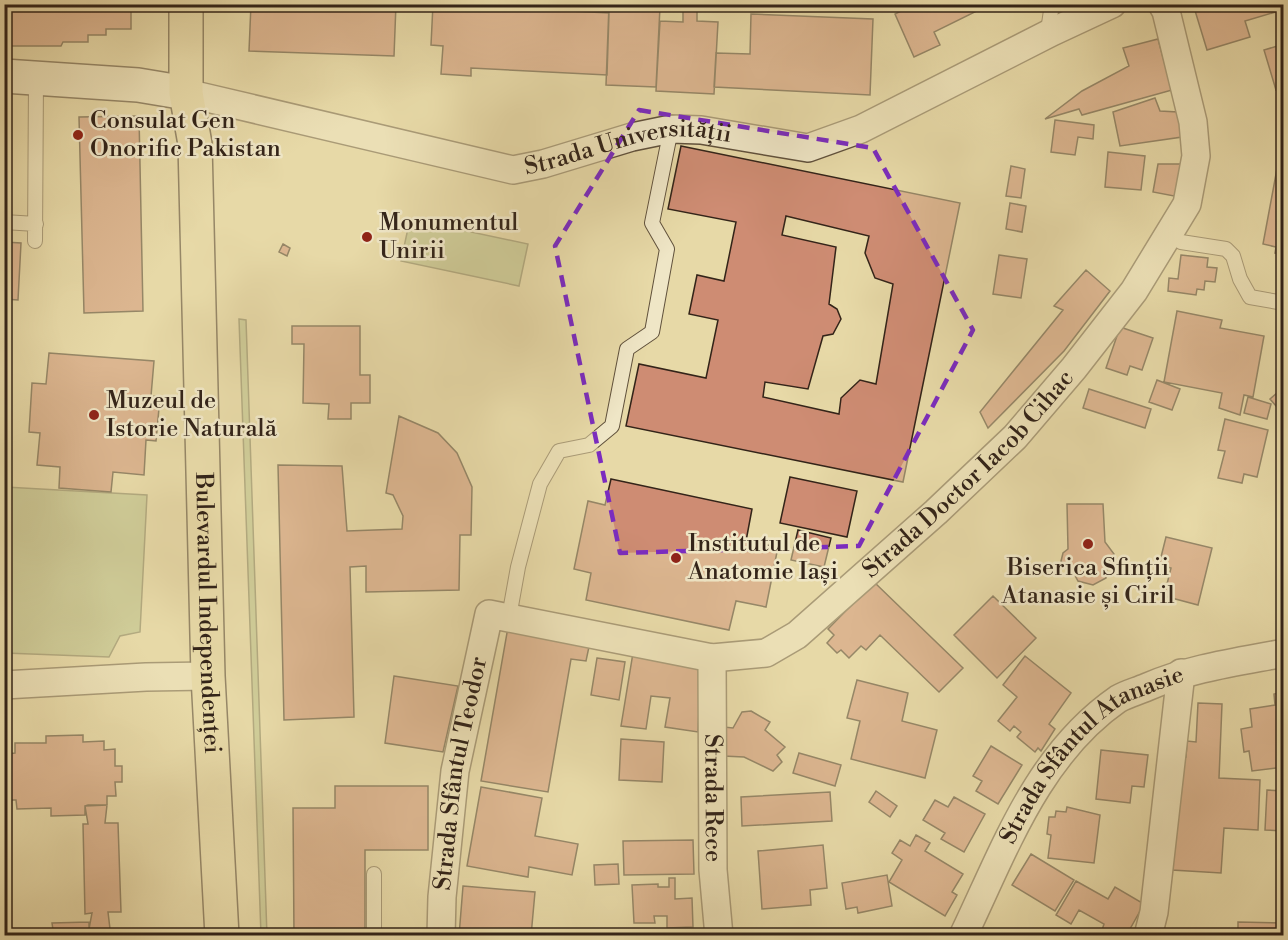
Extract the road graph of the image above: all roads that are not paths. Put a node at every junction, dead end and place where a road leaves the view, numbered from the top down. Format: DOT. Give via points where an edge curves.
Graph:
graph roads {
  1 [pos="186,4"];
  2 [pos="1052,4"];
  3 [pos="1112,4"];
  4 [pos="1162,4"];
  5 [pos="1052,32"];
  6 [pos="20,77"];
  7 [pos="186,93"];
  8 [pos="671,129"];
  9 [pos="4,222"];
  10 [pos="36,224"];
  11 [pos="1168,234"];
  12 [pos="35,241"];
  13 [pos="1284,303"];
  14 [pos="499,616"];
  15 [pos="1284,653"];
  16 [pos="712,658"];
  17 [pos="1181,673"];
  18 [pos="208,676"];
  19 [pos="4,685"];
  20 [pos="374,874"];
  21 [pos="222,936"];
  22 [pos="374,936"];
  23 [pos="441,936"];
  24 [pos="719,936"];
  25 [pos="963,936"];
  26 [pos="1148,936"];
  1 -- 7 [label="main road, Bulevardul Independenței"];
  2 -- 5 [label="lane" via="1048,24"];
  3 -- 5 [label="street"];
  4 -- 11 [label="street, Strada Doctor Iacob Cihac" via="1167,11 1193,122 1196,156 1187,204"];
  5 -- 8 [label="street, Strada Universității" via="837,140 808,148 701,130"];
  6 -- 7 [label="street" via="138,85"];
  6 -- 10 [label="lane"];
  7 -- 8 [label="street, Strada Universității" via="513,170"];
  7 -- 18 [label="main road, Bulevardul Independenței" via="195,144"];
  8 -- 14 [label="lane" via="652,223 667,249 652,332 627,349 612,426 589,445 559,451 540,484 518,567"];
  9 -- 10 [label="lane"];
  10 -- 12 [label="lane"];
  11 -- 13 [label="lane" via="1181,242 1226,249 1233,256 1250,297"];
  11 -- 16 [label="street, Strada Doctor Iacob Cihac" via="1134,291 1074,368 1015,437 936,512 797,635 766,653"];
  14 -- 16 [label="street, Strada Doctor Iacob Cihac"];
  14 -- 23 [label="street, Strada Sfântul Teodor" via="455,771"];
  15 -- 17 [label="street, Strada Sfântul Atanasie"];
  16 -- 24 [label="street, Strada Rece" via="713,870"];
  17 -- 25 [label="street, Strada Sfântul Atanasie" via="1119,698 1070,742 1032,792"];
  17 -- 26 [label="street"];
  18 -- 19 [label="street"];
  18 -- 21 [label="main road, Bulevardul Independenței"];
  20 -- 22 [label="lane"];
}
